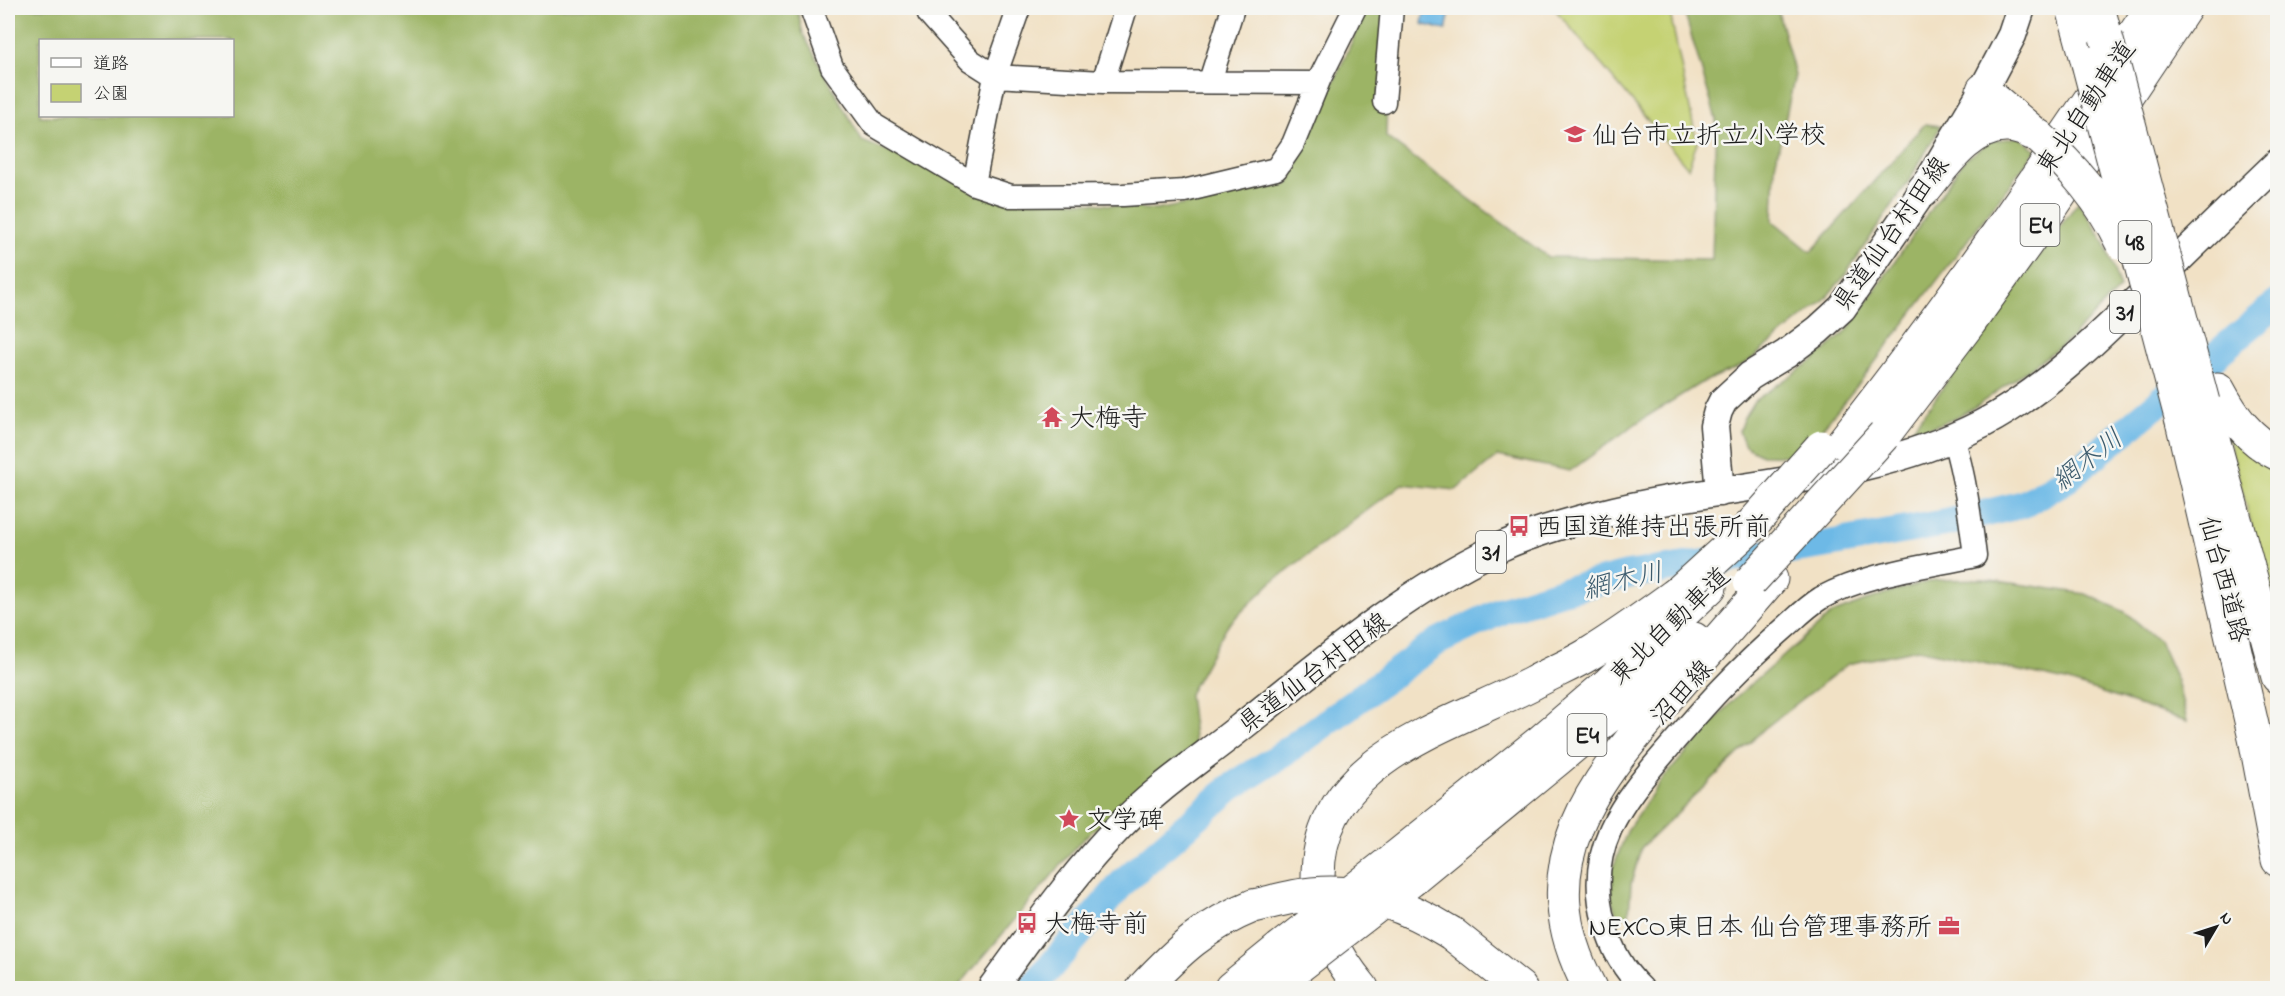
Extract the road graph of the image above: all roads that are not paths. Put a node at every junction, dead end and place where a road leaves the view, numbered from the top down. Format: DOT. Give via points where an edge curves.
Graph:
graph roads {
  1 [pos="811,8"];
  2 [pos="927,8"];
  3 [pos="1019,8"];
  4 [pos="1126,8"];
  5 [pos="1233,8"];
  6 [pos="1354,8"];
  7 [pos="1392,8"];
  8 [pos="2021,8"];
  9 [pos="2073,8"];
  10 [pos="2152,8"];
  11 [pos="2185,8"];
  12 [pos="2102,22"];
  13 [pos="994,76"];
  14 [pos="1210,81"];
  15 [pos="1103,82"];
  16 [pos="1318,83"];
  17 [pos="1983,90"];
  18 [pos="1384,102"];
  19 [pos="2038,136"];
  20 [pos="2277,163"];
  21 [pos="974,184"];
  22 [pos="1923,191"];
  23 [pos="2171,380"];
  24 [pos="2201,404"];
  25 [pos="1953,437"];
  26 [pos="2277,454"];
  27 [pos="1720,492"];
  28 [pos="1761,580"];
  29 [pos="1694,590"];
  30 [pos="2277,677"];
  31 [pos="2277,771"];
  32 [pos="2277,860"];
  33 [pos="1404,868"];
  34 [pos="1289,958"];
  35 [pos="992,988"];
  36 [pos="1143,988"];
  37 [pos="1231,988"];
  38 [pos="1273,988"];
  39 [pos="1362,988"];
  40 [pos="1520,988"];
  41 [pos="1590,988"];
  42 [pos="1642,988"];
  1 -- 21 [label="street" via="832,67 874,125"];
  2 -- 13 [label="street" via="970,60"];
  3 -- 13 [label="street"];
  4 -- 15 [label="street"];
  5 -- 14 [label="street"];
  6 -- 16 [label="street"];
  7 -- 18 [label="street"];
  8 -- 17 [label="main road, 県道仙台村田線" via="2012,35"];
  9 -- 23 [label="highway, 48, bridge"];
  10 -- 29 [label="highway, 東北自動車道 / E4, bridge" via="2017,210 1948,305 1890,357 1832,445 1748,528"];
  11 -- 28 [label="highway, 東北自動車道 / E4, bridge" via="1970,322 1816,526"];
  12 -- 24 [label="highway, bridge" via="2143,182 2189,301 2206,359"];
  13 -- 15 [label="street"];
  13 -- 21 [label="street"];
  14 -- 15 [label="street"];
  14 -- 16 [label="street"];
  16 -- 21 [label="street" via="1293,144 1276,169 1184,191 1123,195 1011,196"];
  17 -- 19 [label="highway"];
  17 -- 22 [label="main road, 県道仙台村田線"];
  19 -- 22 [label="highway" via="2006,126 1982,132 1960,149"];
  19 -- 23 [label="highway, bridge" via="2087,185 2112,221"];
  20 -- 25 [label="main road, 県道仙台村田線 / 31" via="2073,360 2004,412"];
  22 -- 27 [label="main road, 県道仙台村田線" via="1842,308 1786,354 1750,376 1724,401 1714,426"];
  23 -- 24 [label="highway, 48, bridge"];
  24 -- 26 [label="highway" via="2230,412 2259,444"];
  24 -- 30 [label="highway, 仙台西道路 / 48"];
  24 -- 31 [label="highway, 仙台西道路 / 48"];
  24 -- 32 [label="highway"];
  25 -- 27 [label="main road, 県道仙台村田線 / 31" via="1843,472"];
  25 -- 42 [label="street, 沼田線" via="1962,466 1973,546 1841,588 1818,600 1731,678 1619,810 1600,860 1600,909 1617,956"];
  27 -- 35 [label="main road, 県道仙台村田線 / 31" via="1604,513 1542,531 1478,559 1383,617 1120,825"];
  28 -- 33 [label="highway, 東北自動車道 / E4" via="1628,700 1487,819"];
  28 -- 41 [label="highway" via="1605,771 1573,836 1563,898 1576,963"];
  29 -- 33 [label="highway, 東北自動車道 / E4" via="1609,683"];
  29 -- 39 [label="highway" via="1588,655 1432,729 1391,753 1348,792 1322,841 1318,902 1326,931 1344,967"];
  33 -- 34 [label="highway, 東北自動車道 / E4, bridge"];
  34 -- 37 [label="highway, 東北自動車道 / E4"];
  34 -- 38 [label="highway, 東北自動車道 / E4"];
  36 -- 40 [label="highway, bridge" via="1213,925 1253,906 1337,893 1369,896 1425,917"];
}
